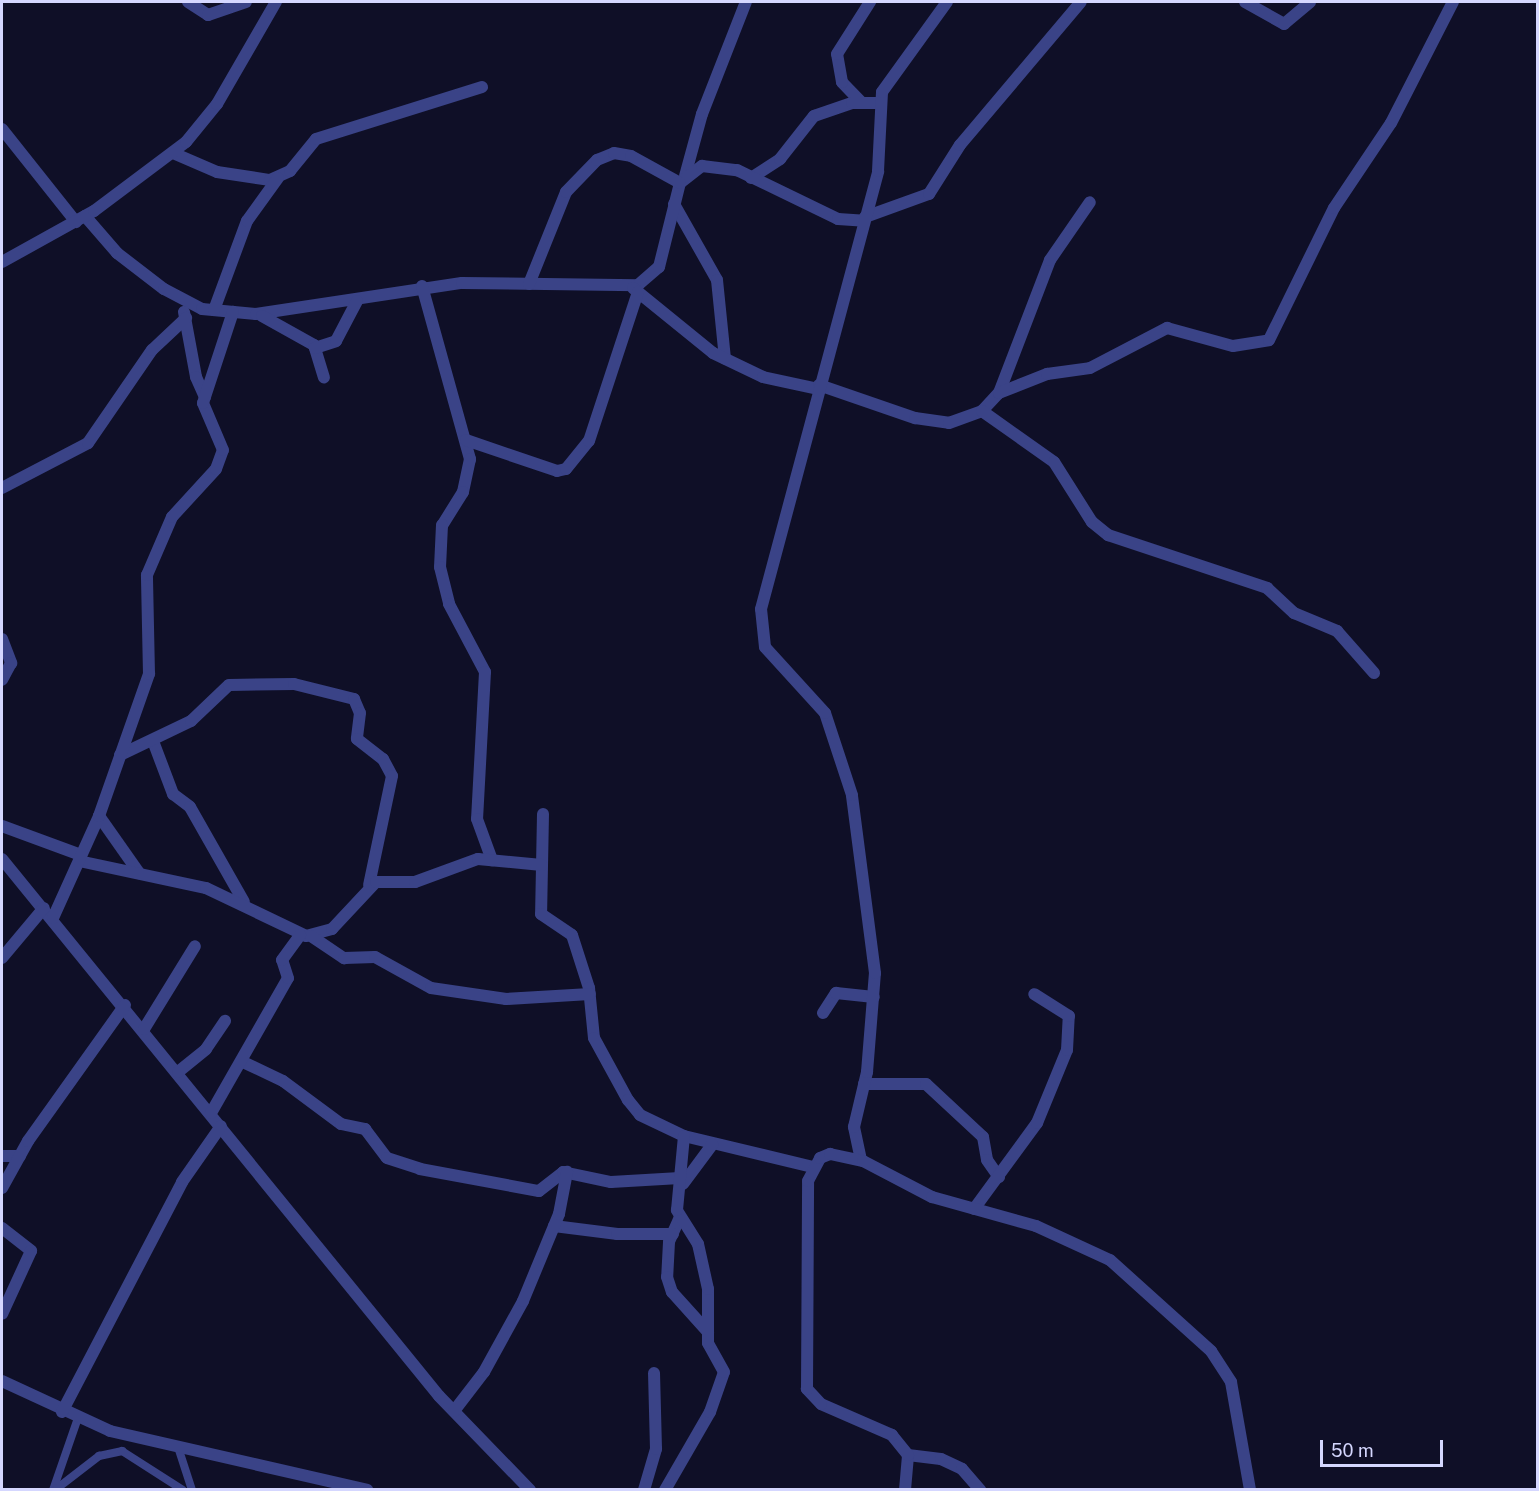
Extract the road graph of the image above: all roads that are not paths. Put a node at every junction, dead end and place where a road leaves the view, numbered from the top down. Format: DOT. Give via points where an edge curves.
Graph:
graph roads {
  1 [pos="188,2"];
  2 [pos="246,2"];
  3 [pos="276,2"];
  4 [pos="746,2"];
  5 [pos="870,2"];
  6 [pos="947,2"];
  7 [pos="1081,2"];
  8 [pos="1245,2"];
  9 [pos="1310,2"];
  10 [pos="1453,2"];
  11 [pos="482,87"];
  12 [pos="862,103"];
  13 [pos="881,103"];
  14 [pos="2,129"];
  15 [pos="173,153"];
  16 [pos="278,178"];
  17 [pos="751,178"];
  18 [pos="682,180"];
  19 [pos="1090,202"];
  20 [pos="674,204"];
  21 [pos="81,219"];
  22 [pos="865,219"];
  23 [pos="2,262"];
  24 [pos="529,284"];
  25 [pos="422,286"];
  26 [pos="634,289"];
  27 [pos="180,297"];
  28 [pos="357,301"];
  29 [pos="214,310"];
  30 [pos="233,312"];
  31 [pos="256,314"];
  32 [pos="186,318"];
  33 [pos="315,348"];
  34 [pos="725,359"];
  35 [pos="324,378"];
  36 [pos="818,387"];
  37 [pos="999,393"];
  38 [pos="205,397"];
  39 [pos="982,411"];
  40 [pos="466,440"];
  41 [pos="2,488"];
  42 [pos="2,639"];
  43 [pos="1374,673"];
  44 [pos="2,680"];
  45 [pos="153,741"];
  46 [pos="120,755"];
  47 [pos="543,814"];
  48 [pos="99,816"];
  49 [pos="2,826"];
  50 [pos="80,858"];
  51 [pos="2,859"];
  52 [pos="492,860"];
  53 [pos="542,865"];
  54 [pos="139,873"];
  55 [pos="369,885"];
  56 [pos="244,903"];
  57 [pos="48,913"];
  58 [pos="305,935"];
  59 [pos="195,946"];
  60 [pos="2,958"];
  61 [pos="590,994"];
  62 [pos="1034,994"];
  63 [pos="874,997"];
  64 [pos="125,1005"];
  65 [pos="824,1013"];
  66 [pos="225,1021"];
  67 [pos="144,1029"];
  68 [pos="243,1062"];
  69 [pos="178,1072"];
  70 [pos="864,1084"];
  71 [pos="211,1113"];
  72 [pos="221,1126"];
  73 [pos="684,1136"];
  74 [pos="712,1145"];
  75 [pos="20,1155"];
  76 [pos="2,1156"];
  77 [pos="861,1160"];
  78 [pos="813,1167"];
  79 [pos="567,1172"];
  80 [pos="999,1177"];
  81 [pos="680,1178"];
  82 [pos="2,1188"];
  83 [pos="678,1192"];
  84 [pos="974,1209"];
  85 [pos="680,1217"];
  86 [pos="554,1226"];
  87 [pos="2,1228"];
  88 [pos="673,1234"];
  89 [pos="2,1314"];
  90 [pos="708,1332"];
  91 [pos="654,1373"];
  92 [pos="2,1381"];
  93 [pos="454,1411"];
  94 [pos="62,1412"];
  95 [pos="78,1418"];
  96 [pos="178,1447"];
  97 [pos="908,1455"];
  98 [pos="359,1489"];
  99 [pos="54,1490"];
  100 [pos="183,1490"];
  101 [pos="192,1490"];
  102 [pos="530,1490"];
  103 [pos="644,1490"];
  104 [pos="665,1490"];
  105 [pos="905,1490"];
  106 [pos="980,1490"];
  107 [pos="1250,1490"];
  1 -- 2 [label="street" via="208,15"];
  3 -- 15 [label="street" via="217,104"];
  4 -- 18 [label="street" via="713,82"];
  5 -- 12 [label="street" via="837,54 842,82"];
  6 -- 13 [label="street" via="890,76"];
  7 -- 22 [label="street" via="960,145 929,194"];
  8 -- 9 [label="street" via="1284,24"];
  10 -- 37 [label="street" via="1391,123 1334,208 1269,340 1233,346 1167,328 1090,368 1047,374"];
  11 -- 16 [label="street" via="316,139"];
  12 -- 13 [label="street"];
  12 -- 17 [label="street" via="814,116 780,159"];
  13 -- 22 [label="street" via="878,171"];
  14 -- 21 [label="street"];
  15 -- 16 [label="street" via="217,172"];
  15 -- 21 [label="street"];
  16 -- 29 [label="street" via="247,220"];
  17 -- 18 [label="street" via="716,165"];
  17 -- 22 [label="street" via="838,219"];
  18 -- 20 [label="street"];
  18 -- 24 [label="street" via="631,156 614,153 597,160 566,192"];
  19 -- 37 [label="street" via="1050,260"];
  20 -- 26 [label="street" via="659,267"];
  20 -- 34 [label="street" via="717,280"];
  21 -- 23 [label="street"];
  21 -- 27 [label="street" via="135,269"];
  22 -- 36 [label="street"];
  24 -- 25 [label="street"];
  24 -- 26 [label="street"];
  25 -- 28 [label="street"];
  25 -- 40 [label="street"];
  26 -- 34 [label="street"];
  26 -- 40 [label="street" via="589,441 566,469 557,471"];
  27 -- 29 [label="street"];
  27 -- 32 [label="street"];
  28 -- 31 [label="street"];
  28 -- 33 [label="street" via="336,341"];
  29 -- 30 [label="street"];
  30 -- 31 [label="street"];
  30 -- 38 [label="street"];
  31 -- 33 [label="street" via="301,333"];
  32 -- 38 [label="street" via="196,377"];
  32 -- 41 [label="street" via="152,350 88,443"];
  33 -- 35 [label="street"];
  34 -- 36 [label="street" via="763,377"];
  36 -- 39 [label="street" via="915,418 949,423"];
  36 -- 63 [label="street" via="765,580 762,633 765,647 825,712 840,751 862,873"];
  37 -- 39 [label="street"];
  38 -- 46 [label="street" via="204,414 224,441 223,450 216,469 172,517 147,575 149,674"];
  39 -- 43 [label="street" via="1054,462 1092,522 1108,535 1263,586 1294,613 1337,631"];
  40 -- 52 [label="street" via="469,476 442,525 440,567 449,604 485,672 477,819"];
  42 -- 44 [label="street" via="11,663"];
  45 -- 46 [label="street"];
  45 -- 55 [label="street" via="191,721 229,685 294,684 354,699 360,713 357,739 383,759 392,776"];
  45 -- 56 [label="street" via="172,794 190,807"];
  46 -- 48 [label="street"];
  47 -- 53 [label="street"];
  48 -- 50 [label="street"];
  48 -- 54 [label="street"];
  49 -- 50 [label="street"];
  50 -- 54 [label="street"];
  50 -- 57 [label="street"];
  51 -- 57 [label="street"];
  52 -- 53 [label="street"];
  52 -- 55 [label="street" via="478,859 415,882"];
  53 -- 61 [label="street" via="541,915 572,935"];
  54 -- 56 [label="street" via="206,888"];
  55 -- 58 [label="street" via="332,929"];
  56 -- 58 [label="street"];
  57 -- 60 [label="street"];
  57 -- 64 [label="street"];
  58 -- 61 [label="street" via="344,958 375,957 431,988 506,999"];
  58 -- 68 [label="street" via="282,960 288,978"];
  59 -- 67 [label="street"];
  61 -- 73 [label="street" via="594,1038 615,1081 640,1115"];
  62 -- 80 [label="street" via="1065,1008 1072,1030 1037,1123"];
  63 -- 65 [label="street" via="836,993"];
  63 -- 70 [label="street"];
  64 -- 67 [label="street"];
  64 -- 75 [label="street"];
  66 -- 69 [label="street" via="206,1049"];
  67 -- 69 [label="street"];
  68 -- 71 [label="street"];
  68 -- 79 [label="street" via="283,1081 340,1124 365,1129 379,1150 400,1164 539,1191 548,1187 553,1176"];
  69 -- 71 [label="street"];
  70 -- 77 [label="street" via="854,1127"];
  70 -- 80 [label="street" via="926,1084 983,1137 990,1167"];
  71 -- 72 [label="street"];
  72 -- 93 [label="street"];
  72 -- 94 [label="street" via="182,1182"];
  73 -- 74 [label="street"];
  73 -- 81 [label="street"];
  74 -- 78 [label="street"];
  74 -- 83 [label="street"];
  75 -- 76 [label="street"];
  75 -- 82 [label="street"];
  77 -- 78 [label="street" via="830,1154"];
  77 -- 84 [label="street" via="932,1197"];
  78 -- 97 [label="street" via="803,1286 807,1389 821,1404 892,1435"];
  79 -- 81 [label="street" via="611,1182"];
  79 -- 86 [label="street"];
  80 -- 84 [label="street"];
  81 -- 83 [label="street"];
  83 -- 85 [label="street"];
  84 -- 107 [label="street" via="1036,1226 1110,1260 1211,1351 1232,1382"];
  85 -- 88 [label="street"];
  85 -- 90 [label="street" via="693,1232 704,1263"];
  86 -- 88 [label="street" via="617,1234"];
  86 -- 93 [label="street" via="523,1301 484,1372"];
  87 -- 89 [label="street" via="31,1251"];
  88 -- 90 [label="street" via="667,1261 672,1292"];
  90 -- 104 [label="street" via="710,1350 724,1372 723,1384"];
  91 -- 103 [label="street" via="656,1449"];
  92 -- 94 [label="street"];
  93 -- 102 [label="street"];
  94 -- 95 [label="street"];
  95 -- 96 [label="street"];
  95 -- 99 [label="lane"];
  96 -- 98 [label="street"];
  96 -- 101 [label="lane"];
  97 -- 105 [label="street"];
  97 -- 106 [label="street" via="941,1459 962,1469"];
  99 -- 100 [label="lane" via="99,1456 122,1450"];
}
